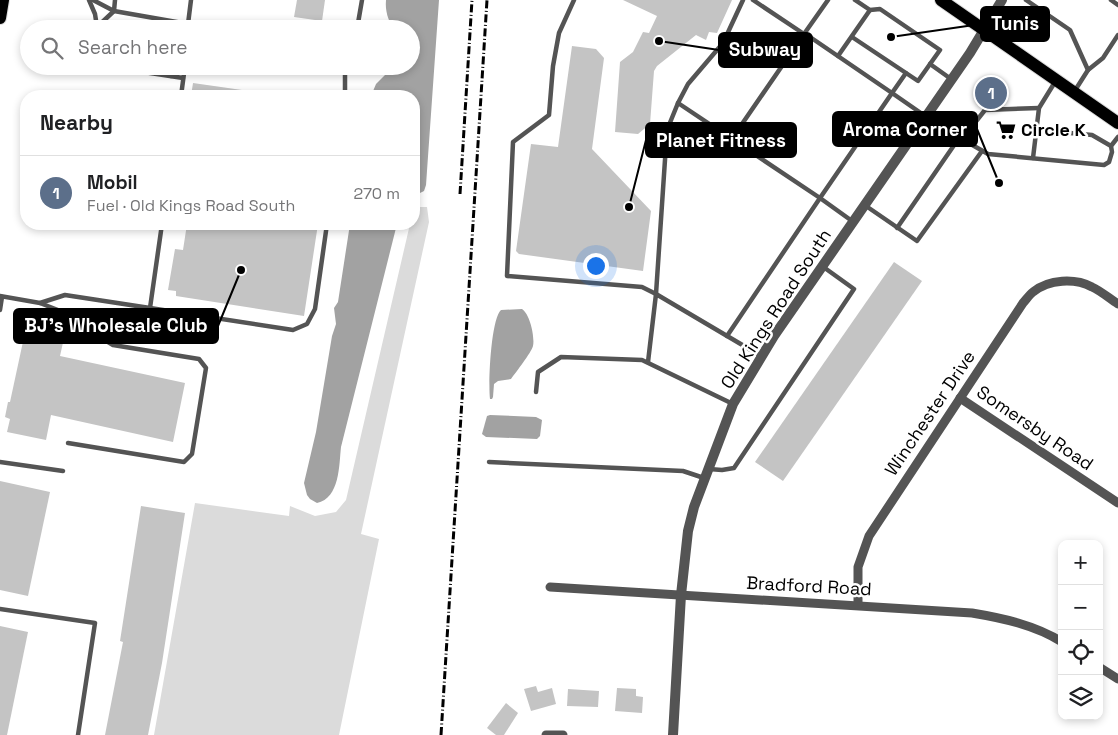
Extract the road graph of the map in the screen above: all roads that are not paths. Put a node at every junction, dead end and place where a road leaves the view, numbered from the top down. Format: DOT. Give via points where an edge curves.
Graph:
graph roads {
  1 [pos="3,0"];
  2 [pos="89,0"];
  3 [pos="93,0"];
  4 [pos="115,0"];
  5 [pos="191,0"];
  6 [pos="362,0"];
  7 [pos="574,0"];
  8 [pos="743,0"];
  9 [pos="753,0"];
  10 [pos="828,0"];
  11 [pos="855,0"];
  12 [pos="941,0"];
  13 [pos="1002,0"];
  14 [pos="1026,0"];
  15 [pos="1111,0"];
  16 [pos="1118,5"];
  17 [pos="870,10"];
  18 [pos="114,11"];
  19 [pos="0,18"];
  20 [pos="96,20"];
  21 [pos="104,20"];
  22 [pos="156,20"];
  23 [pos="189,20"];
  24 [pos="359,20"];
  25 [pos="984,28"];
  26 [pos="804,34"];
  27 [pos="1118,35"];
  28 [pos="852,37"];
  29 [pos="838,56"];
  30 [pos="930,64"];
  31 [pos="1088,70"];
  32 [pos="906,73"];
  33 [pos="164,75"];
  34 [pos="184,75"];
  35 [pos="345,75"];
  36 [pos="171,76"];
  37 [pos="184,78"];
  38 [pos="952,80"];
  39 [pos="1056,80"];
  40 [pos="182,90"];
  41 [pos="345,90"];
  42 [pos="892,93"];
  43 [pos="1074,93"];
  44 [pos="678,103"];
  45 [pos="1039,108"];
  46 [pos="926,117"];
  47 [pos="1118,123"];
  48 [pos="1036,130"];
  49 [pos="1118,136"];
  50 [pos="961,138"];
  51 [pos="732,140"];
  52 [pos="1111,146"];
  53 [pos="982,151"];
  54 [pos="1033,158"];
  55 [pos="820,198"];
  56 [pos="864,205"];
  57 [pos="853,221"];
  58 [pos="897,228"];
  59 [pos="161,230"];
  60 [pos="326,230"];
  61 [pos="822,266"];
  62 [pos="656,294"];
  63 [pos="1,296"];
  64 [pos="40,302"];
  65 [pos="1118,304"];
  66 [pos="150,308"];
  67 [pos="0,310"];
  68 [pos="727,336"];
  69 [pos="761,356"];
  70 [pos="648,362"];
  71 [pos="536,392"];
  72 [pos="960,398"];
  73 [pos="733,404"];
  74 [pos="68,443"];
  75 [pos="0,462"];
  76 [pos="489,462"];
  77 [pos="63,471"];
  78 [pos="706,473"];
  79 [pos="1118,503"];
  80 [pos="550,587"];
  81 [pos="681,596"];
  82 [pos="858,605"];
  83 [pos="0,609"];
  84 [pos="1058,640"];
  85 [pos="1103,670"];
  86 [pos="1118,679"];
  87 [pos="78,735"];
  88 [pos="546,735"];
  89 [pos="563,735"];
  90 [pos="673,735"];
  1 -- 19 [label="main road"];
  2 -- 20 [label="lane"];
  3 -- 18 [label="lane"];
  4 -- 18 [label="lane"];
  5 -- 23 [label="lane"];
  6 -- 24 [label="lane"];
  7 -- 62 [label="lane" via="559,34 550,115 512,142 507,276 642,287"];
  8 -- 44 [label="lane" via="723,43 688,84"];
  9 -- 26 [label="lane"];
  10 -- 26 [label="lane"];
  11 -- 17 [label="lane"];
  12 -- 25 [label="main road"];
  13 -- 25 [label="street, Old Kings Road South"];
  14 -- 31 [label="lane" via="1070,30"];
  15 -- 16 [label="lane"];
  17 -- 28 [label="lane"];
  17 -- 30 [label="lane" via="880,9 940,50"];
  18 -- 21 [label="lane"];
  18 -- 22 [label="lane"];
  25 -- 38 [label="street, Old Kings Road South"];
  25 -- 39 [label="main road"];
  26 -- 29 [label="lane"];
  26 -- 51 [label="lane"];
  27 -- 31 [label="lane" via="1103,58"];
  28 -- 29 [label="lane"];
  28 -- 32 [label="lane"];
  29 -- 42 [label="lane"];
  30 -- 32 [label="lane" via="918,82"];
  30 -- 38 [label="lane"];
  31 -- 43 [label="lane"];
  32 -- 42 [label="lane"];
  33 -- 36 [label="lane"];
  34 -- 37 [label="lane"];
  35 -- 41 [label="lane"];
  36 -- 37 [label="lane"];
  37 -- 40 [label="lane"];
  38 -- 46 [label="street, Old Kings Road South"];
  39 -- 43 [label="main road"];
  39 -- 45 [label="lane"];
  42 -- 46 [label="lane"];
  42 -- 55 [label="lane"];
  43 -- 47 [label="main road"];
  44 -- 51 [label="lane"];
  44 -- 62 [label="lane" via="667,130"];
  45 -- 48 [label="lane"];
  45 -- 50 [label="lane" via="985,110"];
  46 -- 50 [label="lane"];
  46 -- 56 [label="street, Old Kings Road South"];
  48 -- 52 [label="lane" via="1092,135"];
  48 -- 54 [label="lane"];
  49 -- 52 [label="lane"];
  50 -- 53 [label="lane"];
  50 -- 58 [label="lane"];
  51 -- 55 [label="lane"];
  52 -- 54 [label="lane" via="1110,162 1104,165"];
  53 -- 54 [label="lane"];
  53 -- 58 [label="lane" via="917,241"];
  55 -- 57 [label="lane"];
  55 -- 68 [label="lane"];
  56 -- 57 [label="street, Old Kings Road South"];
  56 -- 58 [label="lane"];
  57 -- 61 [label="street, Old Kings Road South"];
  59 -- 66 [label="lane"];
  60 -- 66 [label="lane" via="314,309 307,324 293,330"];
  61 -- 69 [label="street, Old Kings Road South"];
  61 -- 78 [label="lane" via="854,289 734,468"];
  62 -- 68 [label="lane"];
  62 -- 70 [label="lane"];
  63 -- 64 [label="lane"];
  63 -- 67 [label="lane"];
  64 -- 66 [label="lane" via="65,295"];
  64 -- 74 [label="lane" via="92,321 102,328 108,342 113,345 198,359 206,368 192,454 184,462"];
  65 -- 72 [label="street, Winchester Drive" via="1080,282 1047,284 1033,292"];
  68 -- 69 [label="lane"];
  69 -- 73 [label="street, Old Kings Road South"];
  70 -- 71 [label="lane" via="561,356 538,372"];
  70 -- 73 [label="lane"];
  72 -- 79 [label="street, Somersby Road"];
  72 -- 82 [label="street, Winchester Drive" via="869,536 858,568"];
  73 -- 78 [label="street, Old Kings Road South"];
  75 -- 77 [label="lane"];
  76 -- 78 [label="lane"];
  78 -- 81 [label="street, Old Kings Road South" via="688,531"];
  80 -- 81 [label="street, Bradford Road"];
  81 -- 82 [label="street, Bradford Road"];
  81 -- 90 [label="street, Old Kings Road South"];
  82 -- 84 [label="street, Bradford Road" via="992,616 1035,629"];
  83 -- 87 [label="lane" via="95,623"];
  85 -- 86 [label="street"];
  88 -- 89 [label="street"];
}
